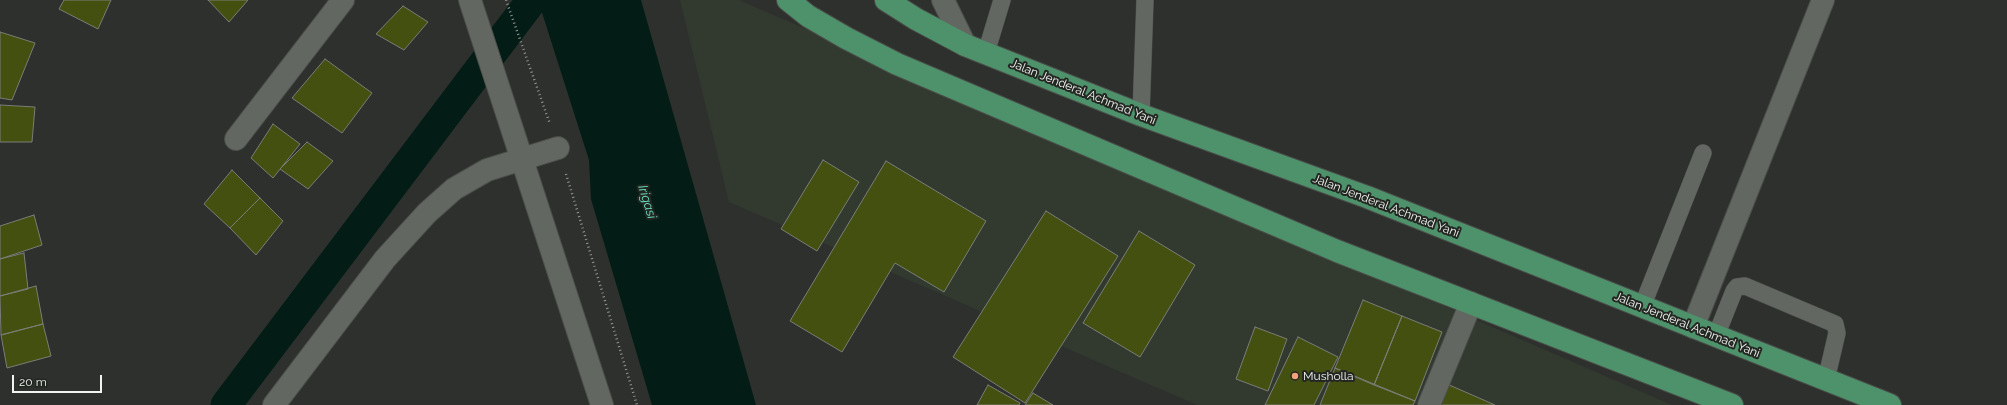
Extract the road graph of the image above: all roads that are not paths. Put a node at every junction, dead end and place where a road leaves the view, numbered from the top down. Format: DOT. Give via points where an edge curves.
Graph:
graph roads {
  1 [pos="343,0"];
  2 [pos="470,0"];
  3 [pos="788,0"];
  4 [pos="886,0"];
  5 [pos="943,0"];
  6 [pos="1002,0"];
  7 [pos="1145,0"];
  8 [pos="1823,0"];
  9 [pos="965,45"];
  10 [pos="986,53"];
  11 [pos="1141,115"];
  12 [pos="236,139"];
  13 [pos="558,148"];
  14 [pos="1703,153"];
  15 [pos="522,160"];
  16 [pos="1471,303"];
  17 [pos="1642,307"];
  18 [pos="1692,327"];
  19 [pos="1716,336"];
  20 [pos="1826,380"];
  21 [pos="274,405"];
  22 [pos="602,405"];
  23 [pos="1428,405"];
  24 [pos="1732,405"];
  25 [pos="1890,405"];
  1 -- 12 [label="street"];
  2 -- 15 [label="street"];
  3 -- 16 [label="highway" via="808,16 897,64 1337,251"];
  4 -- 9 [label="highway, Jalan Jenderal Achmad Yani"];
  5 -- 9 [label="street"];
  6 -- 10 [label="lane"];
  7 -- 11 [label="lane"];
  8 -- 18 [label="street"];
  9 -- 10 [label="highway, Jalan Jenderal Achmad Yani"];
  10 -- 11 [label="highway, Jalan Jenderal Achmad Yani"];
  11 -- 17 [label="highway, Jalan Jenderal Achmad Yani" via="1367,197"];
  13 -- 15 [label="street"];
  14 -- 17 [label="lane"];
  15 -- 21 [label="street" via="487,170 454,189 427,213 385,259"];
  15 -- 22 [label="street"];
  16 -- 23 [label="street"];
  16 -- 24 [label="highway"];
  17 -- 18 [label="highway, Jalan Jenderal Achmad Yani"];
  18 -- 19 [label="highway, Jalan Jenderal Achmad Yani"];
  19 -- 20 [label="highway, Jalan Jenderal Achmad Yani"];
  19 -- 20 [label="lane" via="1734,291 1737,287 1745,286 1836,324 1837,333"];
  20 -- 25 [label="highway, Jalan Jenderal Achmad Yani"];
}
